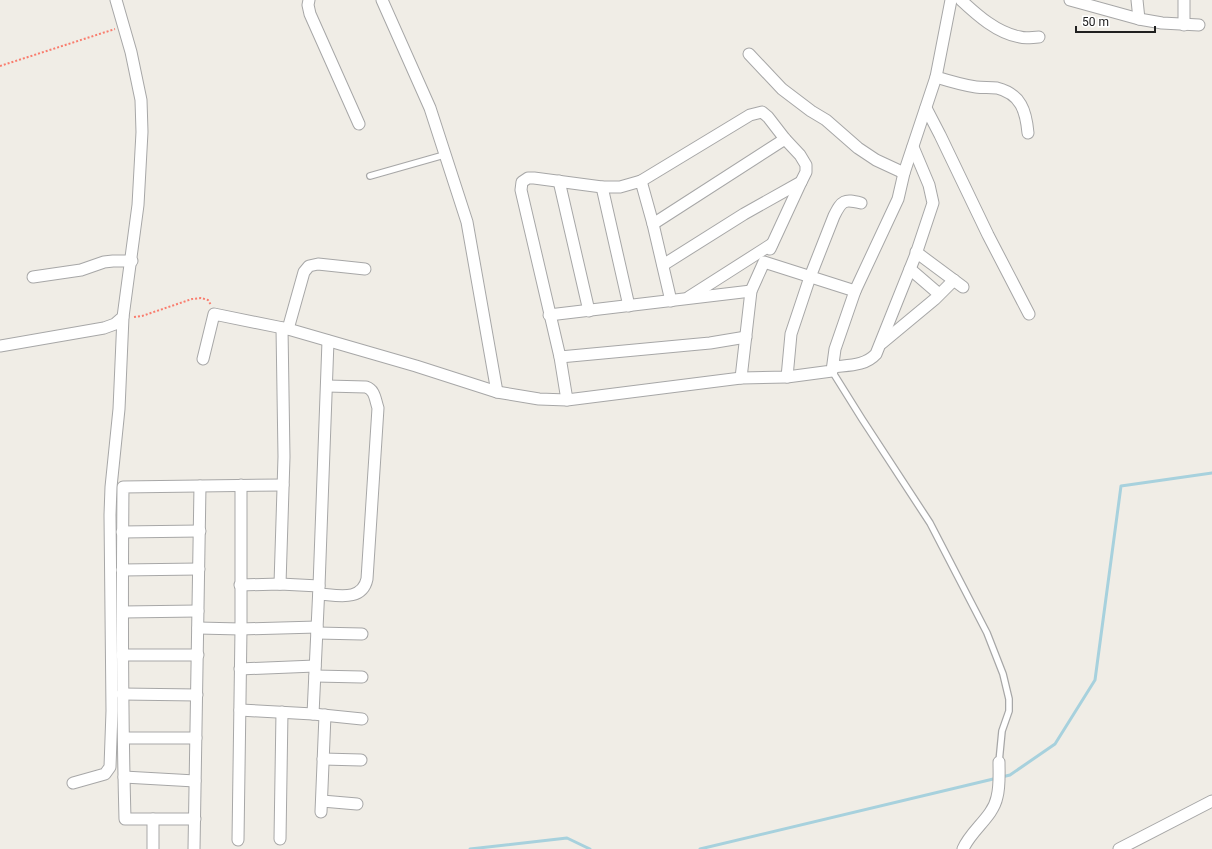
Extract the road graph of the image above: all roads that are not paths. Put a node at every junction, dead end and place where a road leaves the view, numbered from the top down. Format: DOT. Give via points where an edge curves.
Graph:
graph roads {
  1 [pos="116,0"];
  2 [pos="309,0"];
  3 [pos="382,0"];
  4 [pos="1070,0"];
  5 [pos="1137,0"];
  6 [pos="1184,0"];
  7 [pos="953,1"];
  8 [pos="1090,3"];
  9 [pos="1139,18"];
  10 [pos="1184,25"];
  11 [pos="1200,25"];
  12 [pos="1039,37"];
  13 [pos="749,54"];
  14 [pos="936,77"];
  15 [pos="926,108"];
  16 [pos="359,124"];
  17 [pos="1028,133"];
  18 [pos="785,139"];
  19 [pos="913,147"];
  20 [pos="444,155"];
  21 [pos="904,173"];
  22 [pos="370,176"];
  23 [pos="559,181"];
  24 [pos="641,181"];
  25 [pos="801,182"];
  26 [pos="602,187"];
  27 [pos="861,203"];
  28 [pos="653,224"];
  29 [pos="772,244"];
  30 [pos="916,252"];
  31 [pos="132,261"];
  32 [pos="764,262"];
  33 [pos="663,265"];
  34 [pos="365,269"];
  35 [pos="910,269"];
  36 [pos="33,277"];
  37 [pos="810,277"];
  38 [pos="751,291"];
  39 [pos="855,291"];
  40 [pos="939,294"];
  41 [pos="686,299"];
  42 [pos="671,301"];
  43 [pos="629,306"];
  44 [pos="589,311"];
  45 [pos="1030,314"];
  46 [pos="550,316"];
  47 [pos="123,317"];
  48 [pos="285,329"];
  49 [pos="746,337"];
  50 [pos="328,341"];
  51 [pos="880,345"];
  52 [pos="0,346"];
  53 [pos="560,357"];
  54 [pos="203,360"];
  55 [pos="833,369"];
  56 [pos="787,377"];
  57 [pos="741,378"];
  58 [pos="326,386"];
  59 [pos="497,392"];
  60 [pos="567,400"];
  61 [pos="283,485"];
  62 [pos="200,486"];
  63 [pos="241,486"];
  64 [pos="200,531"];
  65 [pos="122,532"];
  66 [pos="199,569"];
  67 [pos="122,570"];
  68 [pos="280,584"];
  69 [pos="240,585"];
  70 [pos="319,590"];
  71 [pos="198,611"];
  72 [pos="123,612"];
  73 [pos="198,628"];
  74 [pos="241,629"];
  75 [pos="317,630"];
  76 [pos="362,634"];
  77 [pos="122,655"];
  78 [pos="198,655"];
  79 [pos="240,669"];
  80 [pos="315,671"];
  81 [pos="362,677"];
  82 [pos="122,694"];
  83 [pos="197,695"];
  84 [pos="240,710"];
  85 [pos="282,712"];
  86 [pos="313,714"];
  87 [pos="325,715"];
  88 [pos="362,719"];
  89 [pos="124,738"];
  90 [pos="196,738"];
  91 [pos="323,759"];
  92 [pos="361,760"];
  93 [pos="999,762"];
  94 [pos="124,777"];
  95 [pos="195,780"];
  96 [pos="73,783"];
  97 [pos="1212,801"];
  98 [pos="357,804"];
  99 [pos="153,819"];
  100 [pos="195,819"];
  101 [pos="280,839"];
  102 [pos="238,840"];
  103 [pos="1132,846"];
  104 [pos="153,849"];
  105 [pos="194,849"];
  106 [pos="963,849"];
  107 [pos="1119,849"];
  1 -- 31 [label="street" via="141,100 138,205"];
  2 -- 16 [label="street" via="310,14"];
  3 -- 20 [label="street" via="430,108"];
  4 -- 8 [label="street"];
  5 -- 9 [label="street"];
  6 -- 10 [label="street"];
  7 -- 12 [label="street" via="997,29 1020,38"];
  7 -- 14 [label="street"];
  8 -- 9 [label="street"];
  9 -- 10 [label="street"];
  10 -- 11 [label="street"];
  13 -- 21 [label="street" via="782,89 826,120 858,148"];
  14 -- 15 [label="street"];
  14 -- 17 [label="street" via="1011,93 1020,103 1026,116"];
  15 -- 19 [label="street"];
  15 -- 45 [label="street" via="988,236"];
  18 -- 24 [label="street" via="768,117 762,112 756,112"];
  18 -- 25 [label="street" via="806,165"];
  18 -- 28 [label="street"];
  19 -- 21 [label="street"];
  19 -- 30 [label="street" via="929,185 933,203"];
  20 -- 22 [label="lane"];
  20 -- 59 [label="street" via="467,222"];
  21 -- 39 [label="street" via="898,199"];
  23 -- 26 [label="street"];
  23 -- 44 [label="street"];
  23 -- 46 [label="street" via="528,178 522,182 521,190"];
  24 -- 26 [label="street" via="620,187"];
  24 -- 28 [label="street"];
  25 -- 29 [label="street"];
  25 -- 33 [label="street"];
  26 -- 43 [label="street"];
  27 -- 37 [label="street" via="848,200 838,208"];
  28 -- 33 [label="street"];
  29 -- 32 [label="street"];
  29 -- 41 [label="street"];
  30 -- 35 [label="street"];
  30 -- 40 [label="street" via="958,284"];
  31 -- 36 [label="street" via="108,261 77,271"];
  31 -- 47 [label="street"];
  32 -- 37 [label="street"];
  32 -- 38 [label="street"];
  33 -- 42 [label="street"];
  34 -- 48 [label="street" via="318,264 309,266 304,272"];
  35 -- 40 [label="street"];
  35 -- 51 [label="street"];
  37 -- 39 [label="street"];
  37 -- 56 [label="street" via="791,334"];
  38 -- 41 [label="street"];
  38 -- 49 [label="street"];
  39 -- 55 [label="street" via="835,349"];
  40 -- 51 [label="street"];
  41 -- 42 [label="street"];
  42 -- 43 [label="street"];
  43 -- 44 [label="street"];
  44 -- 46 [label="street"];
  46 -- 53 [label="street"];
  47 -- 52 [label="street" via="115,324 104,328"];
  47 -- 96 [label="street" via="119,409 110,515 110,767 105,774"];
  48 -- 50 [label="street"];
  48 -- 54 [label="street" via="214,314"];
  48 -- 61 [label="street"];
  49 -- 53 [label="street" via="710,343"];
  49 -- 57 [label="street"];
  50 -- 58 [label="street"];
  50 -- 59 [label="street"];
  51 -- 55 [label="street" via="871,360"];
  53 -- 60 [label="street"];
  55 -- 56 [label="street"];
  55 -- 93 [label="lane" via="862,419 930,523 987,633 1003,674 1009,699"];
  56 -- 57 [label="street"];
  57 -- 60 [label="street"];
  58 -- 70 [label="street"];
  58 -- 70 [label="street" via="371,389 378,408 365,586 353,595"];
  59 -- 60 [label="street" via="539,399"];
  61 -- 63 [label="street"];
  61 -- 68 [label="street"];
  62 -- 63 [label="street"];
  62 -- 64 [label="street"];
  62 -- 65 [label="street" via="123,487"];
  63 -- 69 [label="street"];
  64 -- 65 [label="street"];
  64 -- 66 [label="street"];
  65 -- 67 [label="street"];
  66 -- 67 [label="street"];
  66 -- 71 [label="street"];
  67 -- 72 [label="street"];
  68 -- 69 [label="street"];
  68 -- 70 [label="street"];
  69 -- 74 [label="street"];
  70 -- 75 [label="street"];
  71 -- 72 [label="street"];
  71 -- 73 [label="street"];
  72 -- 77 [label="street"];
  73 -- 74 [label="street"];
  73 -- 78 [label="street"];
  74 -- 75 [label="street"];
  74 -- 79 [label="street"];
  75 -- 76 [label="street"];
  75 -- 80 [label="street"];
  77 -- 78 [label="street"];
  77 -- 82 [label="street"];
  78 -- 83 [label="street"];
  79 -- 80 [label="street"];
  79 -- 84 [label="street"];
  80 -- 81 [label="street"];
  80 -- 86 [label="street"];
  82 -- 83 [label="street"];
  82 -- 89 [label="street"];
  83 -- 90 [label="street"];
  84 -- 85 [label="street"];
  84 -- 102 [label="street"];
  85 -- 86 [label="street"];
  85 -- 101 [label="street"];
  86 -- 87 [label="street"];
  87 -- 88 [label="street"];
  87 -- 91 [label="street"];
  89 -- 90 [label="street"];
  89 -- 94 [label="street"];
  90 -- 95 [label="street"];
  91 -- 92 [label="street"];
  91 -- 98 [label="street" via="321,807"];
  93 -- 106 [label="street" via="997,798"];
  94 -- 95 [label="street"];
  94 -- 99 [label="street" via="125,819"];
  95 -- 100 [label="street"];
  97 -- 103 [label="street"];
  99 -- 100 [label="street"];
  99 -- 104 [label="street"];
  100 -- 105 [label="street"];
  103 -- 107 [label="street"];
}
